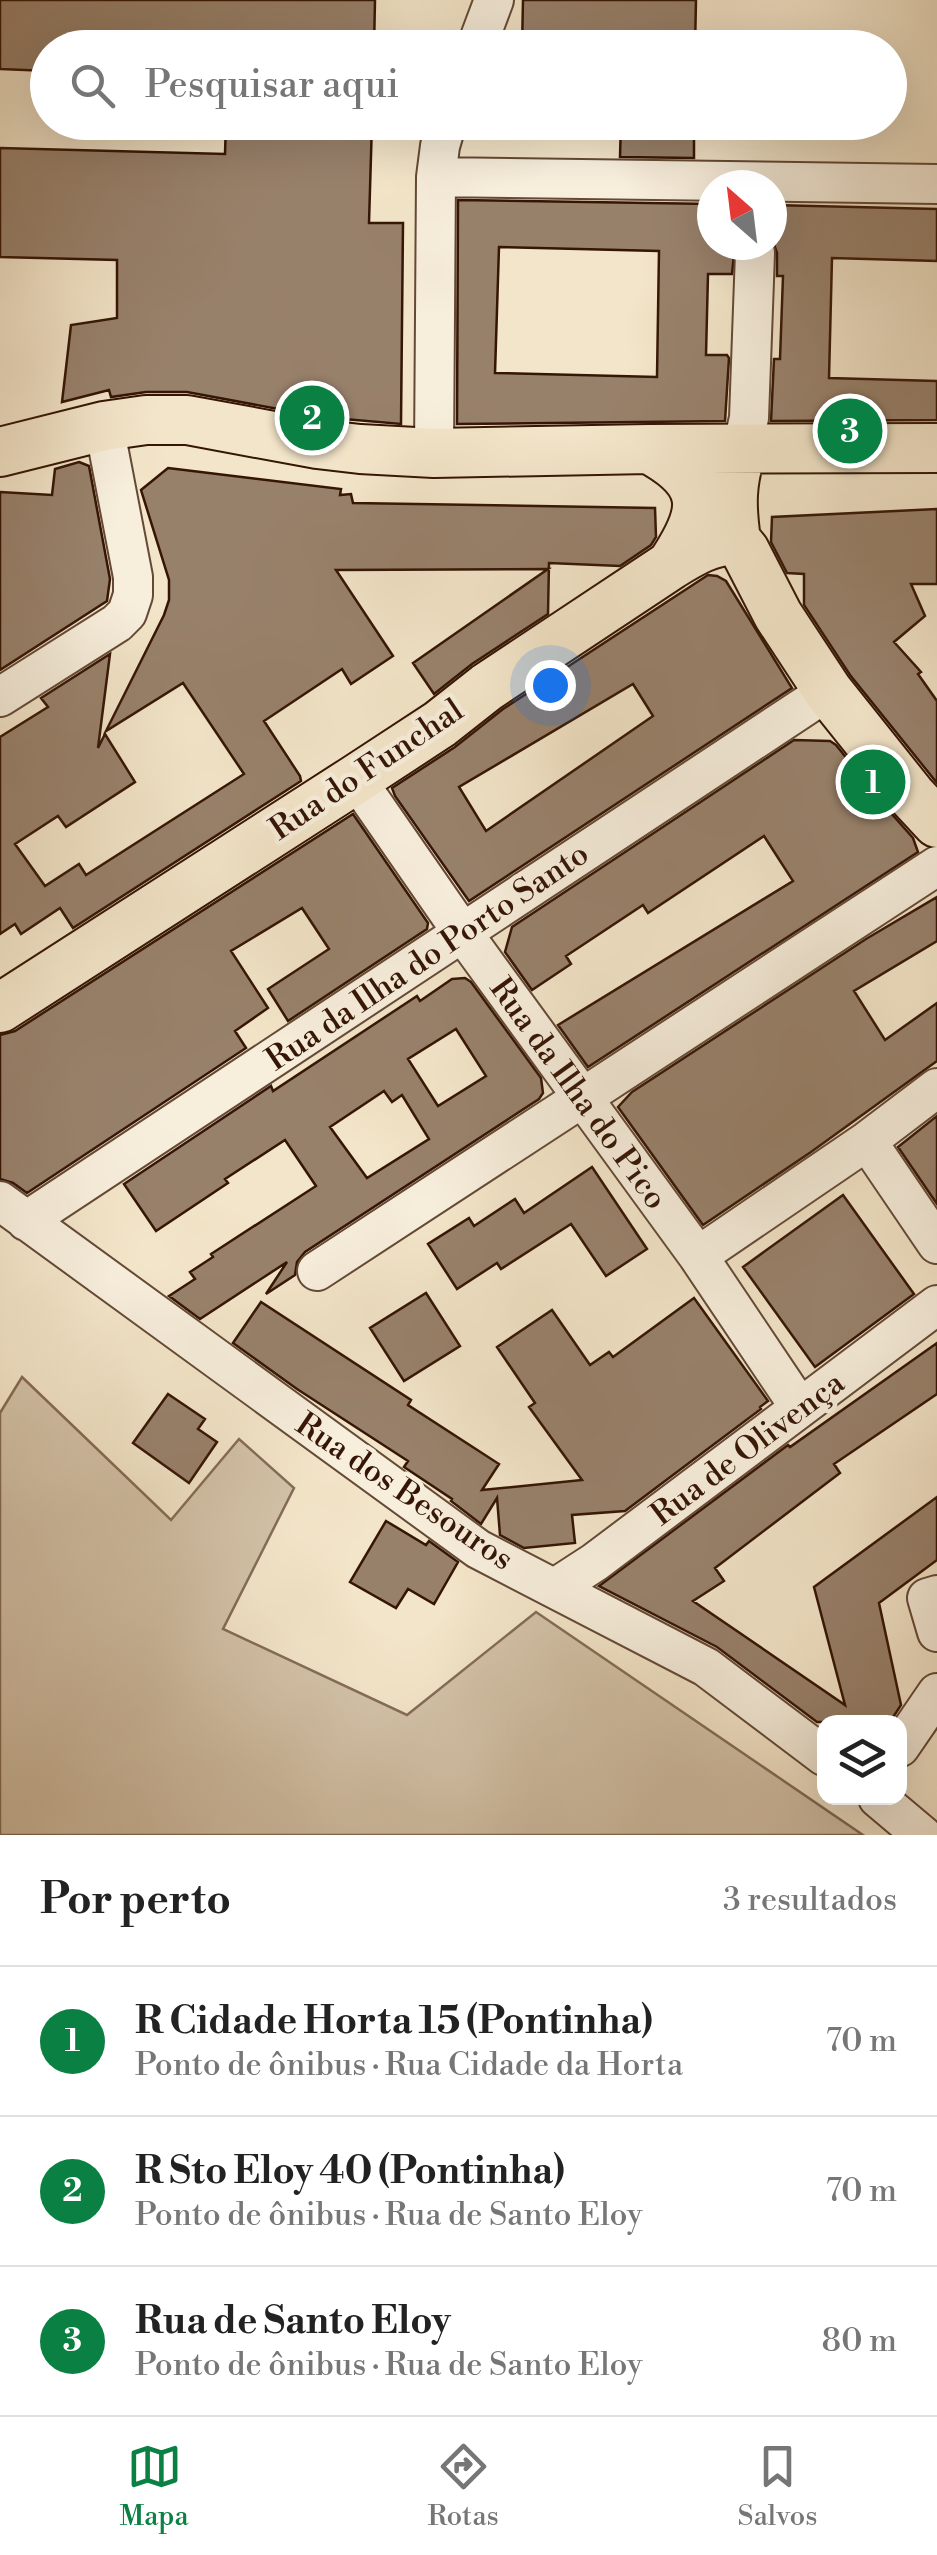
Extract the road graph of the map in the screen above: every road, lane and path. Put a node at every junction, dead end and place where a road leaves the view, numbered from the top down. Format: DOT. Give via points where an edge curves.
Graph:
graph roads {
  1 [pos="494,0"];
  2 [pos="483,30"];
  3 [pos="442,140"];
  4 [pos="436,177"];
  5 [pos="697,183"];
  6 [pos="787,184"];
  7 [pos="937,184"];
  8 [pos="755,260"];
  9 [pos="104,426"];
  10 [pos="742,448"];
  11 [pos="937,448"];
  12 [pos="650,449"];
  13 [pos="0,452"];
  14 [pos="434,453"];
  15 [pos="736,540"];
  16 [pos="670,565"];
  17 [pos="828,691"];
  18 [pos="0,696"];
  19 [pos="356,780"];
  20 [pos="937,823"];
  21 [pos="937,866"];
  22 [pos="462,932"];
  23 [pos="0,1008"];
  24 [pos="937,1088"];
  25 [pos="581,1097"];
  26 [pos="866,1141"];
  27 [pos="13,1211"];
  28 [pos="937,1244"];
  29 [pos="698,1256"];
  30 [pos="317,1271"];
  31 [pos="937,1305"];
  32 [pos="800,1408"];
  33 [pos="555,1588"];
  34 [pos="937,1596"];
  35 [pos="937,1632"];
  36 [pos="937,1693"];
  37 [pos="907,1737"];
  38 [pos="817,1751"];
  39 [pos="886,1805"];
  40 [pos="922,1835"];
  1 -- 2 [label="street"];
  3 -- 4 [label="street"];
  4 -- 5 [label="street"];
  4 -- 14 [label="street"];
  6 -- 7 [label="street"];
  8 -- 10 [label="street"];
  9 -- 13 [label="main road"];
  9 -- 14 [label="main road" via="187,420 317,444"];
  9 -- 18 [label="street" via="133,595 126,612 102,634"];
  10 -- 11 [label="main road"];
  10 -- 12 [label="main road"];
  10 -- 15 [label="main road" via="732,487"];
  12 -- 14 [label="main road"];
  12 -- 16 [label="main road" via="680,470 696,492 692,531"];
  15 -- 16 [label="main road, Rua do Funchal" via="718,541"];
  15 -- 17 [label="main road"];
  16 -- 19 [label="main road, Rua do Funchal"];
  17 -- 20 [label="main road"];
  17 -- 22 [label="street, Rua da Ilha do Porto Santo"];
  19 -- 22 [label="street, Rua da Ilha do Pico"];
  19 -- 23 [label="main road, Rua do Funchal"];
  21 -- 25 [label="street"];
  22 -- 25 [label="street, Rua da Ilha do Pico"];
  22 -- 27 [label="street, Rua da Ilha do Porto Santo"];
  24 -- 26 [label="street"];
  25 -- 29 [label="street, Rua da Ilha do Pico"];
  25 -- 30 [label="street"];
  26 -- 28 [label="street"];
  26 -- 29 [label="street"];
  27 -- 33 [label="street, Rua dos Besouros" via="478,1548"];
  29 -- 32 [label="street, Rua da Ilha do Pico"];
  31 -- 32 [label="street, Rua de Olivença"];
  32 -- 33 [label="street, Rua de Olivença"];
  33 -- 38 [label="street, Rua dos Besouros" via="706,1667"];
  34 -- 35 [label="street" via="927,1598"];
  36 -- 37 [label="street"];
  39 -- 40 [label="street"];
}
